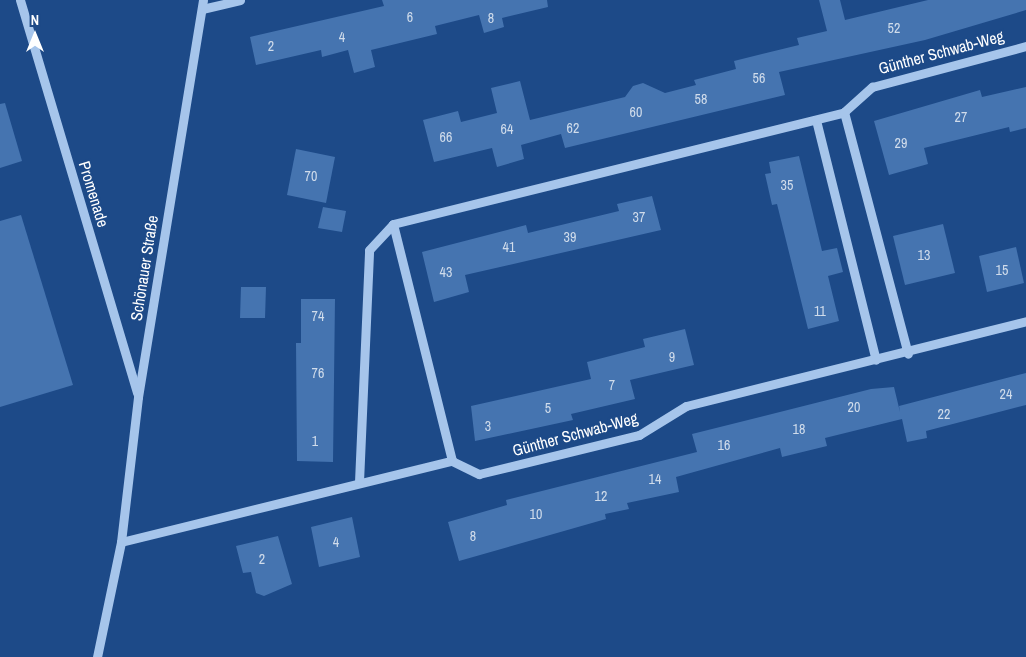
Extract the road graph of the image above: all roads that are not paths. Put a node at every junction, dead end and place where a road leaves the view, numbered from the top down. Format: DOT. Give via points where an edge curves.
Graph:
graph roads {
  1 [pos="20,0"];
  2 [pos="240,0"];
  3 [pos="202,5"];
  4 [pos="1026,46"];
  5 [pos="844,112"];
  6 [pos="816,120"];
  7 [pos="393,224"];
  8 [pos="1026,322"];
  9 [pos="908,354"];
  10 [pos="876,360"];
  11 [pos="138,397"];
  12 [pos="452,461"];
  13 [pos="359,482"];
  14 [pos="120,542"];
  15 [pos="97,657"];
  1 -- 11 [label="street, Promenade"];
  2 -- 3 [label="street"];
  3 -- 11 [label="street, Schönauer Straße"];
  4 -- 5 [label="street, Günther Schwab-Weg" via="872,86"];
  5 -- 6 [label="street, Günther Schwab-Weg"];
  5 -- 9 [label="street"];
  6 -- 7 [label="street, Günther Schwab-Weg"];
  6 -- 10 [label="street"];
  7 -- 12 [label="street"];
  7 -- 13 [label="street" via="369,250"];
  8 -- 9 [label="street, Günther Schwab-Weg"];
  9 -- 10 [label="street, Günther Schwab-Weg"];
  10 -- 12 [label="street, Günther Schwab-Weg" via="686,406 640,435 479,474"];
  11 -- 14 [label="street, Schönauer Straße"];
  12 -- 13 [label="street"];
  13 -- 14 [label="street"];
  14 -- 15 [label="street, Schönauer Straße"];
}
